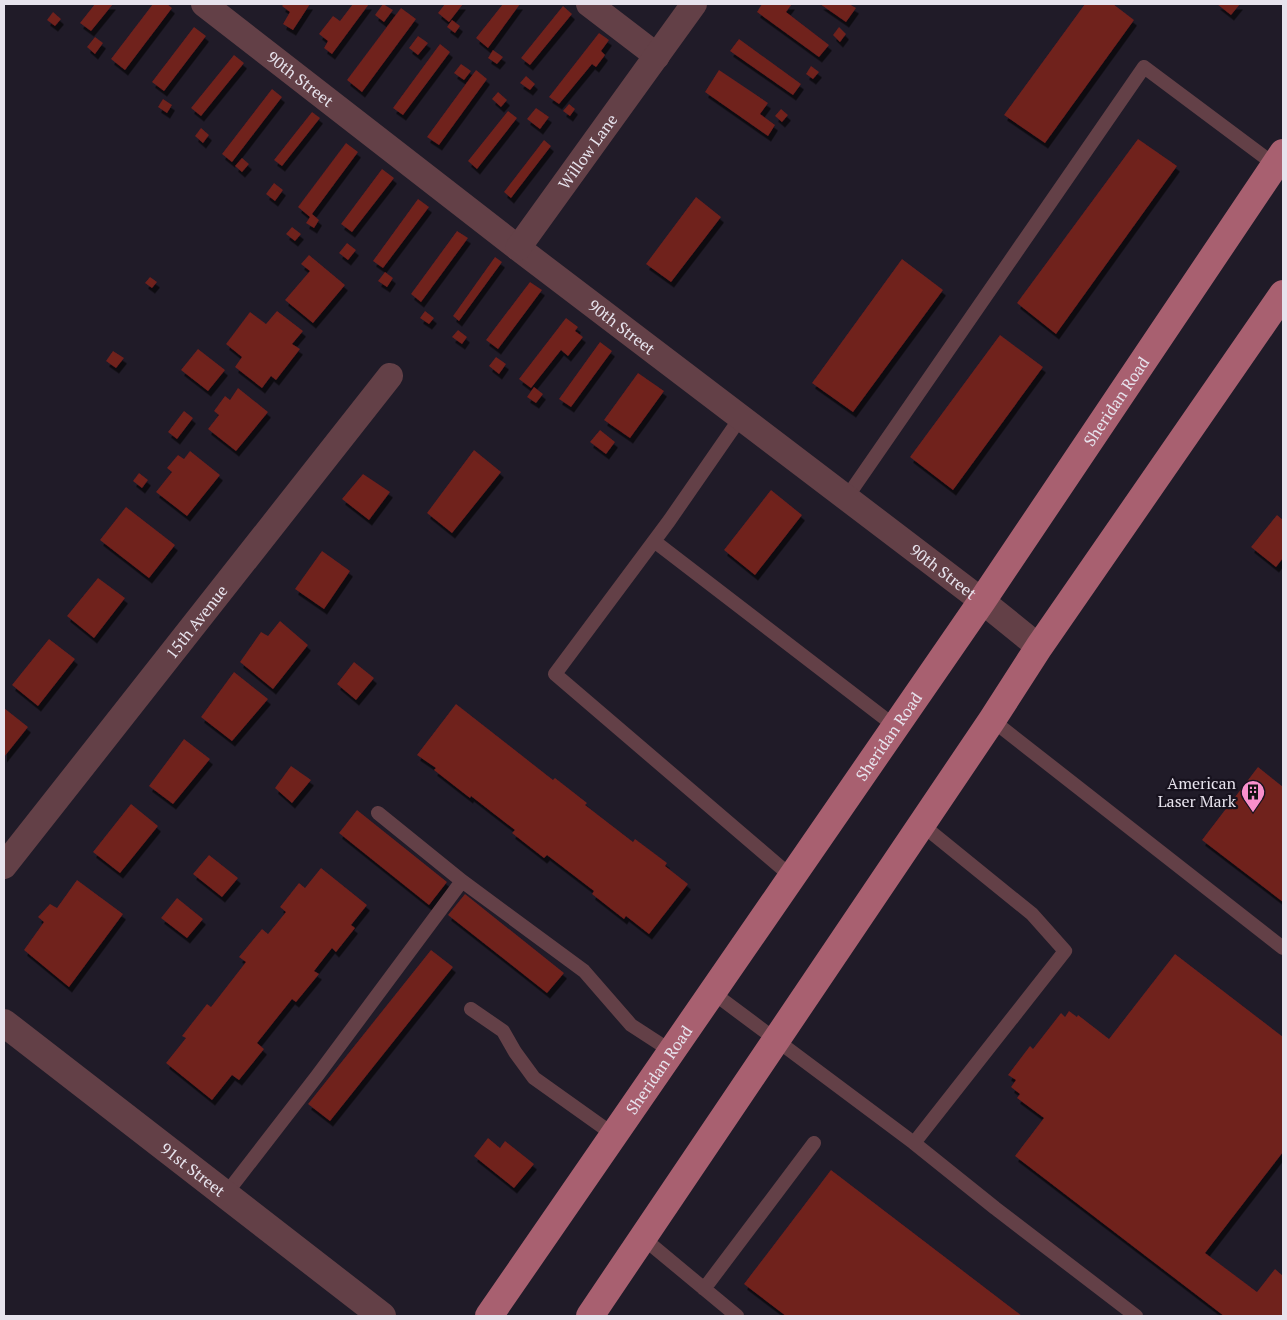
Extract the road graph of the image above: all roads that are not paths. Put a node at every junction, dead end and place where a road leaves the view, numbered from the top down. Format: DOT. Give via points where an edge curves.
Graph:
graph roads {
  1 [pos="204,4"];
  2 [pos="589,4"];
  3 [pos="694,4"];
  4 [pos="657,56"];
  5 [pos="1279,159"];
  6 [pos="518,248"];
  7 [pos="1283,294"];
  8 [pos="390,376"];
  9 [pos="741,417"];
  10 [pos="847,497"];
  11 [pos="654,540"];
  12 [pos="982,601"];
  13 [pos="1039,647"];
  14 [pos="992,720"];
  15 [pos="896,726"];
  16 [pos="378,813"];
  17 [pos="921,824"];
  18 [pos="4,866"];
  19 [pos="792,877"];
  20 [pos="462,880"];
  21 [pos="1283,948"];
  22 [pos="712,992"];
  23 [pos="471,1009"];
  24 [pos="4,1023"];
  25 [pos="777,1039"];
  26 [pos="672,1051"];
  27 [pos="614,1135"];
  28 [pos="914,1143"];
  29 [pos="814,1144"];
  30 [pos="225,1195"];
  31 [pos="643,1238"];
  32 [pos="704,1289"];
  33 [pos="382,1316"];
  34 [pos="489,1316"];
  35 [pos="590,1316"];
  36 [pos="737,1316"];
  37 [pos="1136,1316"];
  1 -- 6 [label="street, 90th Street"];
  2 -- 4 [label="street"];
  3 -- 4 [label="street, Willow Lane"];
  4 -- 6 [label="street, Willow Lane"];
  5 -- 10 [label="lane" via="1144,67"];
  5 -- 12 [label="main road, Sheridan Road"];
  6 -- 9 [label="street, 90th Street"];
  7 -- 13 [label="main road"];
  8 -- 18 [label="street, 15th Avenue"];
  9 -- 10 [label="street, 90th Street"];
  9 -- 11 [label="lane"];
  10 -- 12 [label="street, 90th Street"];
  11 -- 15 [label="lane"];
  11 -- 19 [label="lane" via="555,674"];
  12 -- 13 [label="street, 90th Street"];
  12 -- 15 [label="main road, Sheridan Road"];
  13 -- 14 [label="main road"];
  14 -- 17 [label="main road"];
  14 -- 21 [label="lane"];
  15 -- 19 [label="main road, Sheridan Road"];
  16 -- 20 [label="lane"];
  17 -- 25 [label="main road"];
  17 -- 28 [label="lane" via="1032,914 1065,951"];
  19 -- 22 [label="main road, Sheridan Road"];
  20 -- 26 [label="lane" via="584,971 631,1025"];
  20 -- 30 [label="lane"];
  22 -- 25 [label="lane"];
  22 -- 26 [label="main road, Sheridan Road"];
  23 -- 27 [label="lane" via="503,1031 534,1078"];
  24 -- 30 [label="street, 91st Street"];
  25 -- 28 [label="lane"];
  25 -- 31 [label="main road"];
  26 -- 27 [label="main road, Sheridan Road"];
  27 -- 34 [label="main road, Sheridan Road"];
  28 -- 37 [label="lane"];
  29 -- 32 [label="lane"];
  30 -- 33 [label="street, 91st Street"];
  31 -- 32 [label="lane"];
  31 -- 35 [label="main road"];
  32 -- 36 [label="lane"];
}
